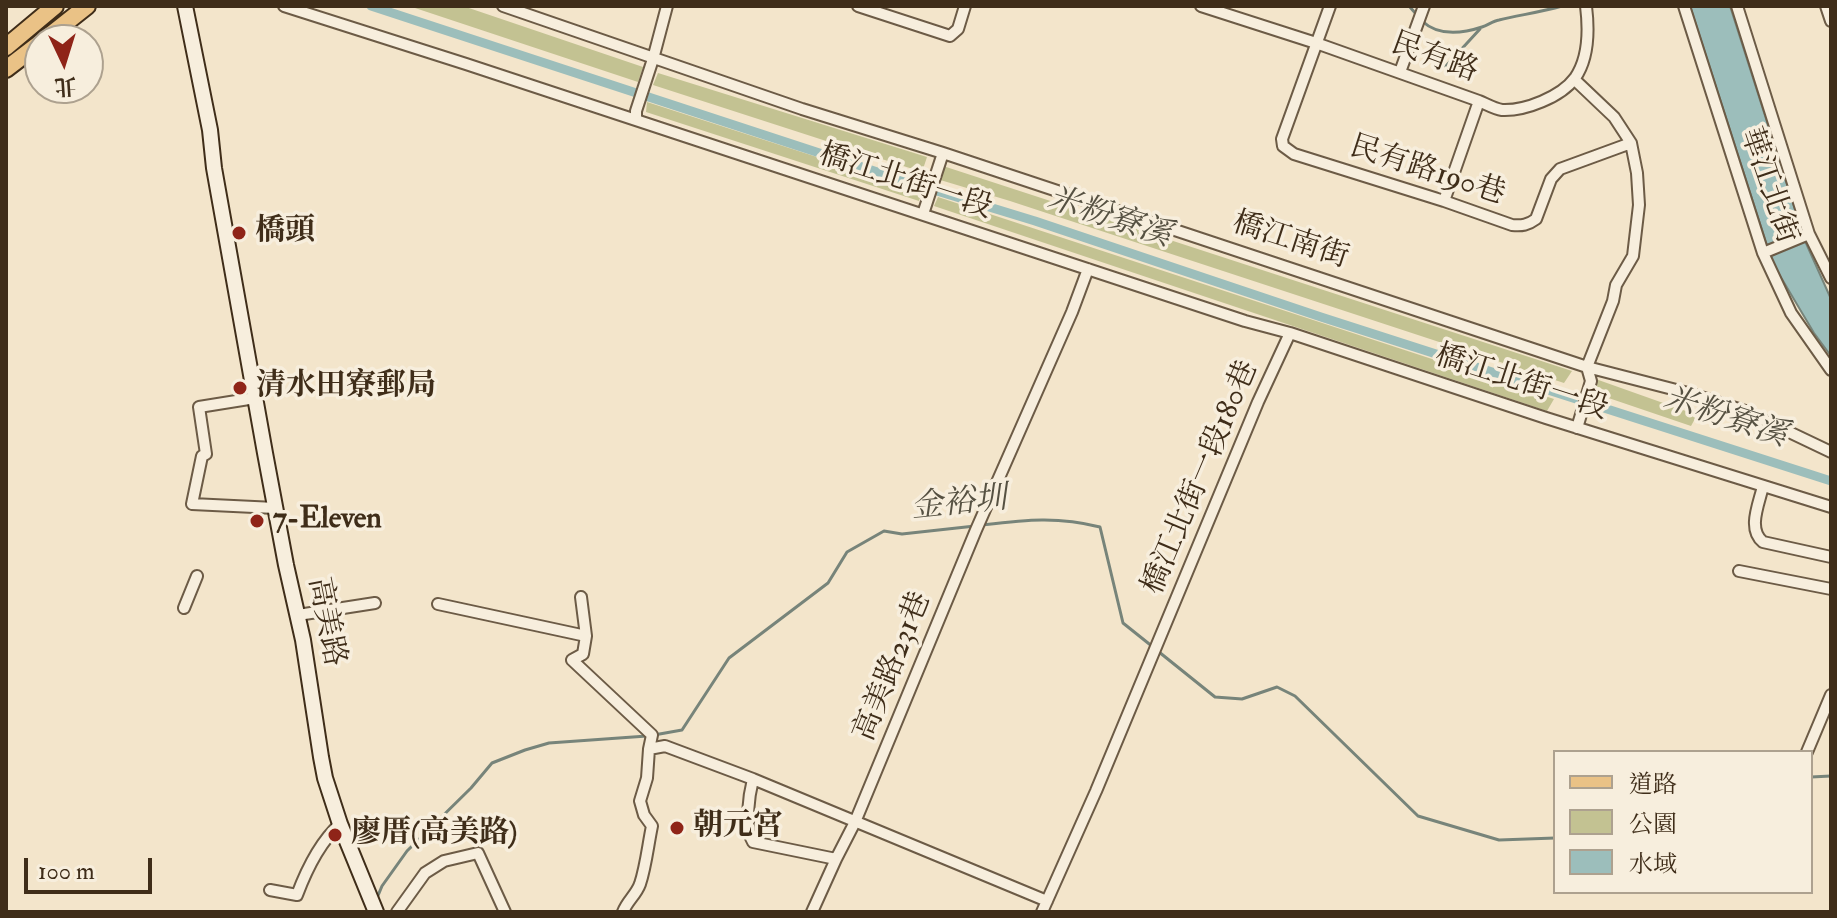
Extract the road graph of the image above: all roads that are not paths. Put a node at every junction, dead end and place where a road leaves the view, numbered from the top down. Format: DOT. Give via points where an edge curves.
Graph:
graph roads {
  1 [pos="55,6"];
  2 [pos="87,6"];
  3 [pos="185,6"];
  4 [pos="284,6"];
  5 [pos="503,6"];
  6 [pos="667,6"];
  7 [pos="858,6"];
  8 [pos="965,6"];
  9 [pos="1201,6"];
  10 [pos="1330,6"];
  11 [pos="1424,6"];
  12 [pos="1586,6"];
  13 [pos="1684,6"];
  14 [pos="1737,6"];
  15 [pos="1826,6"];
  16 [pos="1230,10"];
  17 [pos="1831,21"];
  18 [pos="64,24"];
  19 [pos="1316,43"];
  20 [pos="6,47"];
  21 [pos="24,55"];
  22 [pos="653,59"];
  23 [pos="6,69"];
  24 [pos="1400,72"];
  25 [pos="1574,79"];
  26 [pos="1479,101"];
  27 [pos="636,120"];
  28 [pos="1631,143"];
  29 [pos="943,153"];
  30 [pos="1444,201"];
  31 [pos="925,209"];
  32 [pos="1808,235"];
  33 [pos="1766,252"];
  34 [pos="1088,269"];
  35 [pos="1831,278"];
  36 [pos="1290,333"];
  37 [pos="1587,367"];
  38 [pos="1831,370"];
  39 [pos="255,398"];
  40 [pos="1577,428"];
  41 [pos="1831,452"];
  42 [pos="1763,486"];
  43 [pos="1831,507"];
  44 [pos="275,508"];
  45 [pos="1831,557"];
  46 [pos="1739,571"];
  47 [pos="197,576"];
  48 [pos="1831,589"];
  49 [pos="581,597"];
  50 [pos="375,603"];
  51 [pos="438,604"];
  52 [pos="184,608"];
  53 [pos="298,615"];
  54 [pos="586,636"];
  55 [pos="1831,695"];
  56 [pos="649,749"];
  57 [pos="1808,750"];
  58 [pos="753,779"];
  59 [pos="855,822"];
  60 [pos="340,824"];
  61 [pos="836,859"];
  62 [pos="270,890"];
  63 [pos="1047,901"];
  64 [pos="376,912"];
  65 [pos="397,912"];
  66 [pos="505,912"];
  67 [pos="623,912"];
  68 [pos="812,912"];
  69 [pos="1042,912"];
  1 -- 20 [label="main road"];
  2 -- 18 [label="main road"];
  3 -- 39 [label="street, 高美路"];
  4 -- 27 [label="street, 橋江北街一段"];
  5 -- 22 [label="street, 橋江南街"];
  6 -- 22 [label="street"];
  7 -- 8 [label="street" via="950,36 958,29"];
  9 -- 16 [label="street, 民有路"];
  10 -- 19 [label="street"];
  11 -- 24 [label="street"];
  12 -- 25 [label="street" via="1586,52"];
  13 -- 33 [label="street, 華江北街"];
  14 -- 32 [label="street"];
  15 -- 17 [label="street"];
  16 -- 19 [label="street, 民有路"];
  19 -- 24 [label="street, 民有路"];
  19 -- 30 [label="street, 民有路190巷" via="1283,146 1294,154"];
  21 -- 23 [label="main road"];
  22 -- 27 [label="street"];
  22 -- 29 [label="street, 橋江南街"];
  24 -- 26 [label="street, 民有路"];
  25 -- 26 [label="street, 民有路" via="1531,106 1500,110"];
  25 -- 28 [label="street" via="1614,117"];
  26 -- 30 [label="street"];
  27 -- 31 [label="street, 橋江北街一段"];
  28 -- 30 [label="street, 民有路190巷" via="1560,169 1536,219 1522,226"];
  28 -- 37 [label="street" via="1639,205 1633,256 1616,285"];
  29 -- 31 [label="street"];
  29 -- 37 [label="street, 橋江南街"];
  31 -- 34 [label="street, 橋江北街一段"];
  32 -- 33 [label="street"];
  32 -- 35 [label="street"];
  33 -- 38 [label="street, 華江北街" via="1791,313"];
  34 -- 36 [label="street, 橋江北街一段"];
  34 -- 59 [label="street, 高美路231巷"];
  36 -- 40 [label="street, 橋江北街一段"];
  36 -- 63 [label="street, 橋江北街一段180巷"];
  37 -- 40 [label="street" via="1591,381"];
  37 -- 41 [label="street, 橋江南街" via="1745,411"];
  39 -- 44 [label="street, 高美路"];
  39 -- 44 [label="street" via="199,407 206,454 192,504"];
  40 -- 42 [label="street, 橋江北街一段"];
  42 -- 43 [label="street, 橋江北街一段"];
  42 -- 45 [label="street" via="1756,536"];
  44 -- 53 [label="street, 高美路"];
  46 -- 48 [label="street"];
  47 -- 52 [label="street"];
  49 -- 54 [label="street"];
  50 -- 53 [label="street"];
  51 -- 54 [label="street"];
  53 -- 60 [label="street, 高美路" via="325,778"];
  54 -- 56 [label="street" via="583,654 572,660 652,735"];
  55 -- 57 [label="street"];
  56 -- 58 [label="street" via="665,746"];
  56 -- 67 [label="street" via="640,801 652,826 640,884"];
  58 -- 59 [label="street"];
  58 -- 61 [label="street" via="753,842"];
  59 -- 61 [label="street, 高美路231巷"];
  59 -- 63 [label="street"];
  60 -- 62 [label="street" via="307,869 297,895"];
  60 -- 64 [label="street, 高美路"];
  61 -- 68 [label="street, 高美路231巷"];
  63 -- 69 [label="street, 橋江北街一段180巷"];
  65 -- 66 [label="street" via="425,873 444,861 478,853"];
}
